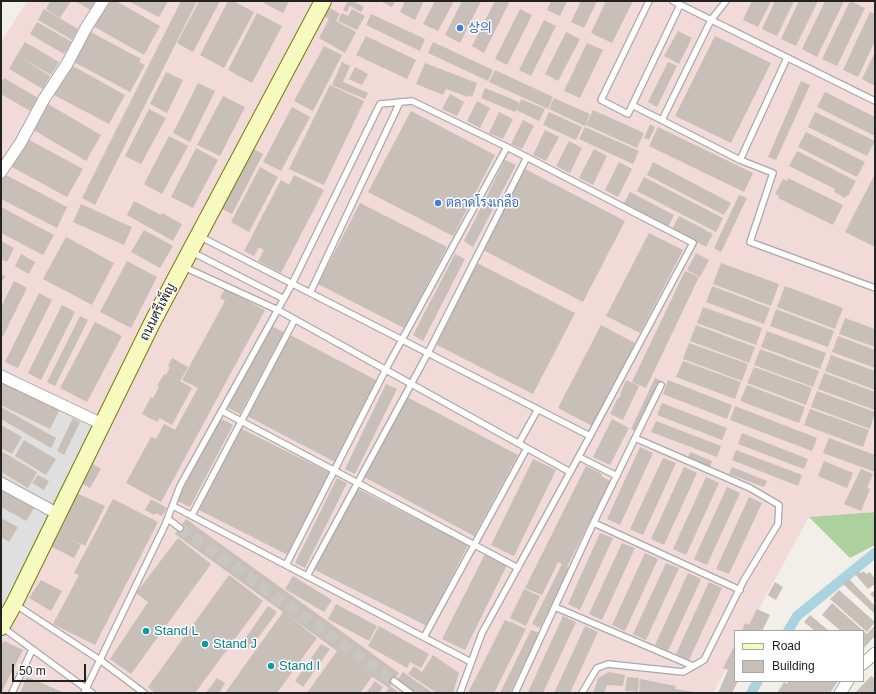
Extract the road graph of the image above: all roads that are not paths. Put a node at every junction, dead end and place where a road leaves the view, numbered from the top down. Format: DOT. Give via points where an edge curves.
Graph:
graph roads {
  1 [pos="103,1"];
  2 [pos="323,1"];
  3 [pos="649,1"];
  4 [pos="673,1"];
  5 [pos="726,1"];
  6 [pos="680,5"];
  7 [pos="711,20"];
  8 [pos="787,58"];
  9 [pos="875,101"];
  10 [pos="400,102"];
  11 [pos="632,105"];
  12 [pos="662,120"];
  13 [pos="507,147"];
  14 [pos="527,157"];
  15 [pos="740,160"];
  16 [pos="1,172"];
  17 [pos="198,236"];
  18 [pos="190,251"];
  19 [pos="182,266"];
  20 [pos="292,284"];
  21 [pos="875,288"];
  22 [pos="310,293"];
  23 [pos="284,298"];
  24 [pos="278,310"];
  25 [pos="296,319"];
  26 [pos="403,340"];
  27 [pos="428,353"];
  28 [pos="386,369"];
  29 [pos="1,376"];
  30 [pos="412,383"];
  31 [pos="661,385"];
  32 [pos="538,409"];
  33 [pos="222,411"];
  34 [pos="242,422"];
  35 [pos="102,424"];
  36 [pos="590,436"];
  37 [pos="635,438"];
  38 [pos="519,443"];
  39 [pos="527,448"];
  40 [pos="579,457"];
  41 [pos="334,470"];
  42 [pos="570,472"];
  43 [pos="617,476"];
  44 [pos="1,483"];
  45 [pos="358,483"];
  46 [pos="173,506"];
  47 [pos="58,514"];
  48 [pos="192,515"];
  49 [pos="168,519"];
  50 [pos="594,523"];
  51 [pos="180,528"];
  52 [pos="474,544"];
  53 [pos="286,565"];
  54 [pos="518,568"];
  55 [pos="307,576"];
  56 [pos="740,590"];
  57 [pos="14,604"];
  58 [pos="555,607"];
  59 [pos="1,627"];
  60 [pos="424,637"];
  61 [pos="32,650"];
  62 [pos="875,653"];
  63 [pos="100,660"];
  64 [pos="471,662"];
  65 [pos="864,663"];
  66 [pos="693,666"];
  67 [pos="394,681"];
  68 [pos="847,682"];
  69 [pos="85,691"];
  70 [pos="12,693"];
  71 [pos="92,693"];
  72 [pos="144,693"];
  73 [pos="410,693"];
  74 [pos="460,693"];
  75 [pos="515,693"];
  76 [pos="582,693"];
  77 [pos="840,693"];
  1 -- 16 [label="street"];
  2 -- 17 [label="main road, ถนนศรีเพ็ญ"];
  3 -- 11 [label="lane" via="601,100 628,114"];
  4 -- 6 [label="lane"];
  5 -- 7 [label="lane"];
  6 -- 7 [label="lane"];
  6 -- 11 [label="lane"];
  7 -- 8 [label="lane"];
  7 -- 12 [label="lane"];
  8 -- 9 [label="lane"];
  8 -- 15 [label="lane"];
  10 -- 13 [label="lane" via="412,101"];
  10 -- 20 [label="lane" via="380,104"];
  10 -- 22 [label="lane"];
  11 -- 12 [label="lane"];
  12 -- 15 [label="lane"];
  13 -- 14 [label="lane"];
  13 -- 26 [label="lane"];
  14 -- 27 [label="lane"];
  14 -- 36 [label="lane" via="693,243"];
  15 -- 21 [label="lane" via="773,173 750,242"];
  17 -- 18 [label="main road, ถนนศรีเพ็ญ"];
  17 -- 20 [label="lane"];
  18 -- 19 [label="main road, ถนนศรีเพ็ญ"];
  18 -- 23 [label="lane"];
  19 -- 24 [label="lane"];
  19 -- 35 [label="main road, ถนนศรีเพ็ญ"];
  20 -- 22 [label="lane"];
  20 -- 23 [label="lane"];
  22 -- 26 [label="lane"];
  23 -- 24 [label="lane"];
  24 -- 25 [label="lane"];
  24 -- 33 [label="lane"];
  25 -- 28 [label="lane"];
  25 -- 34 [label="lane"];
  26 -- 27 [label="lane"];
  26 -- 28 [label="lane"];
  27 -- 30 [label="lane"];
  27 -- 32 [label="lane"];
  28 -- 30 [label="lane"];
  28 -- 41 [label="lane"];
  29 -- 35 [label="street"];
  30 -- 38 [label="lane"];
  30 -- 45 [label="lane"];
  31 -- 37 [label="lane"];
  32 -- 36 [label="lane"];
  32 -- 38 [label="lane"];
  33 -- 34 [label="lane"];
  33 -- 46 [label="lane" via="180,486"];
  34 -- 41 [label="lane"];
  34 -- 48 [label="lane"];
  35 -- 47 [label="main road, ถนนศรีเพ็ญ"];
  36 -- 40 [label="lane"];
  37 -- 43 [label="lane"];
  37 -- 56 [label="lane" via="750,488 779,505 778,524"];
  38 -- 39 [label="lane"];
  39 -- 42 [label="lane"];
  39 -- 52 [label="lane"];
  40 -- 42 [label="lane"];
  40 -- 43 [label="lane"];
  41 -- 45 [label="lane"];
  41 -- 53 [label="lane"];
  42 -- 54 [label="lane"];
  43 -- 50 [label="lane"];
  44 -- 47 [label="street"];
  45 -- 52 [label="lane"];
  45 -- 55 [label="lane"];
  46 -- 48 [label="lane"];
  46 -- 49 [label="lane"];
  47 -- 57 [label="main road, ถนนศรีเพ็ญ"];
  48 -- 53 [label="lane"];
  49 -- 51 [label="lane"];
  49 -- 63 [label="lane"];
  50 -- 56 [label="lane"];
  50 -- 58 [label="lane"];
  52 -- 54 [label="lane"];
  52 -- 60 [label="lane"];
  53 -- 55 [label="lane"];
  54 -- 64 [label="lane" via="482,633"];
  55 -- 60 [label="lane"];
  56 -- 66 [label="lane" via="704,660"];
  57 -- 59 [label="main road, ถนนศรีเพ็ญ"];
  57 -- 63 [label="lane"];
  58 -- 66 [label="lane"];
  58 -- 75 [label="lane"];
  59 -- 61 [label="lane"];
  60 -- 64 [label="lane"];
  61 -- 69 [label="lane"];
  61 -- 70 [label="lane"];
  62 -- 65 [label="street"];
  63 -- 69 [label="lane"];
  63 -- 72 [label="lane"];
  64 -- 74 [label="lane"];
  66 -- 76 [label="lane" via="683,672 608,664 597,668"];
  67 -- 73 [label="lane"];
  68 -- 77 [label="street"];
  69 -- 71 [label="lane"];
}
